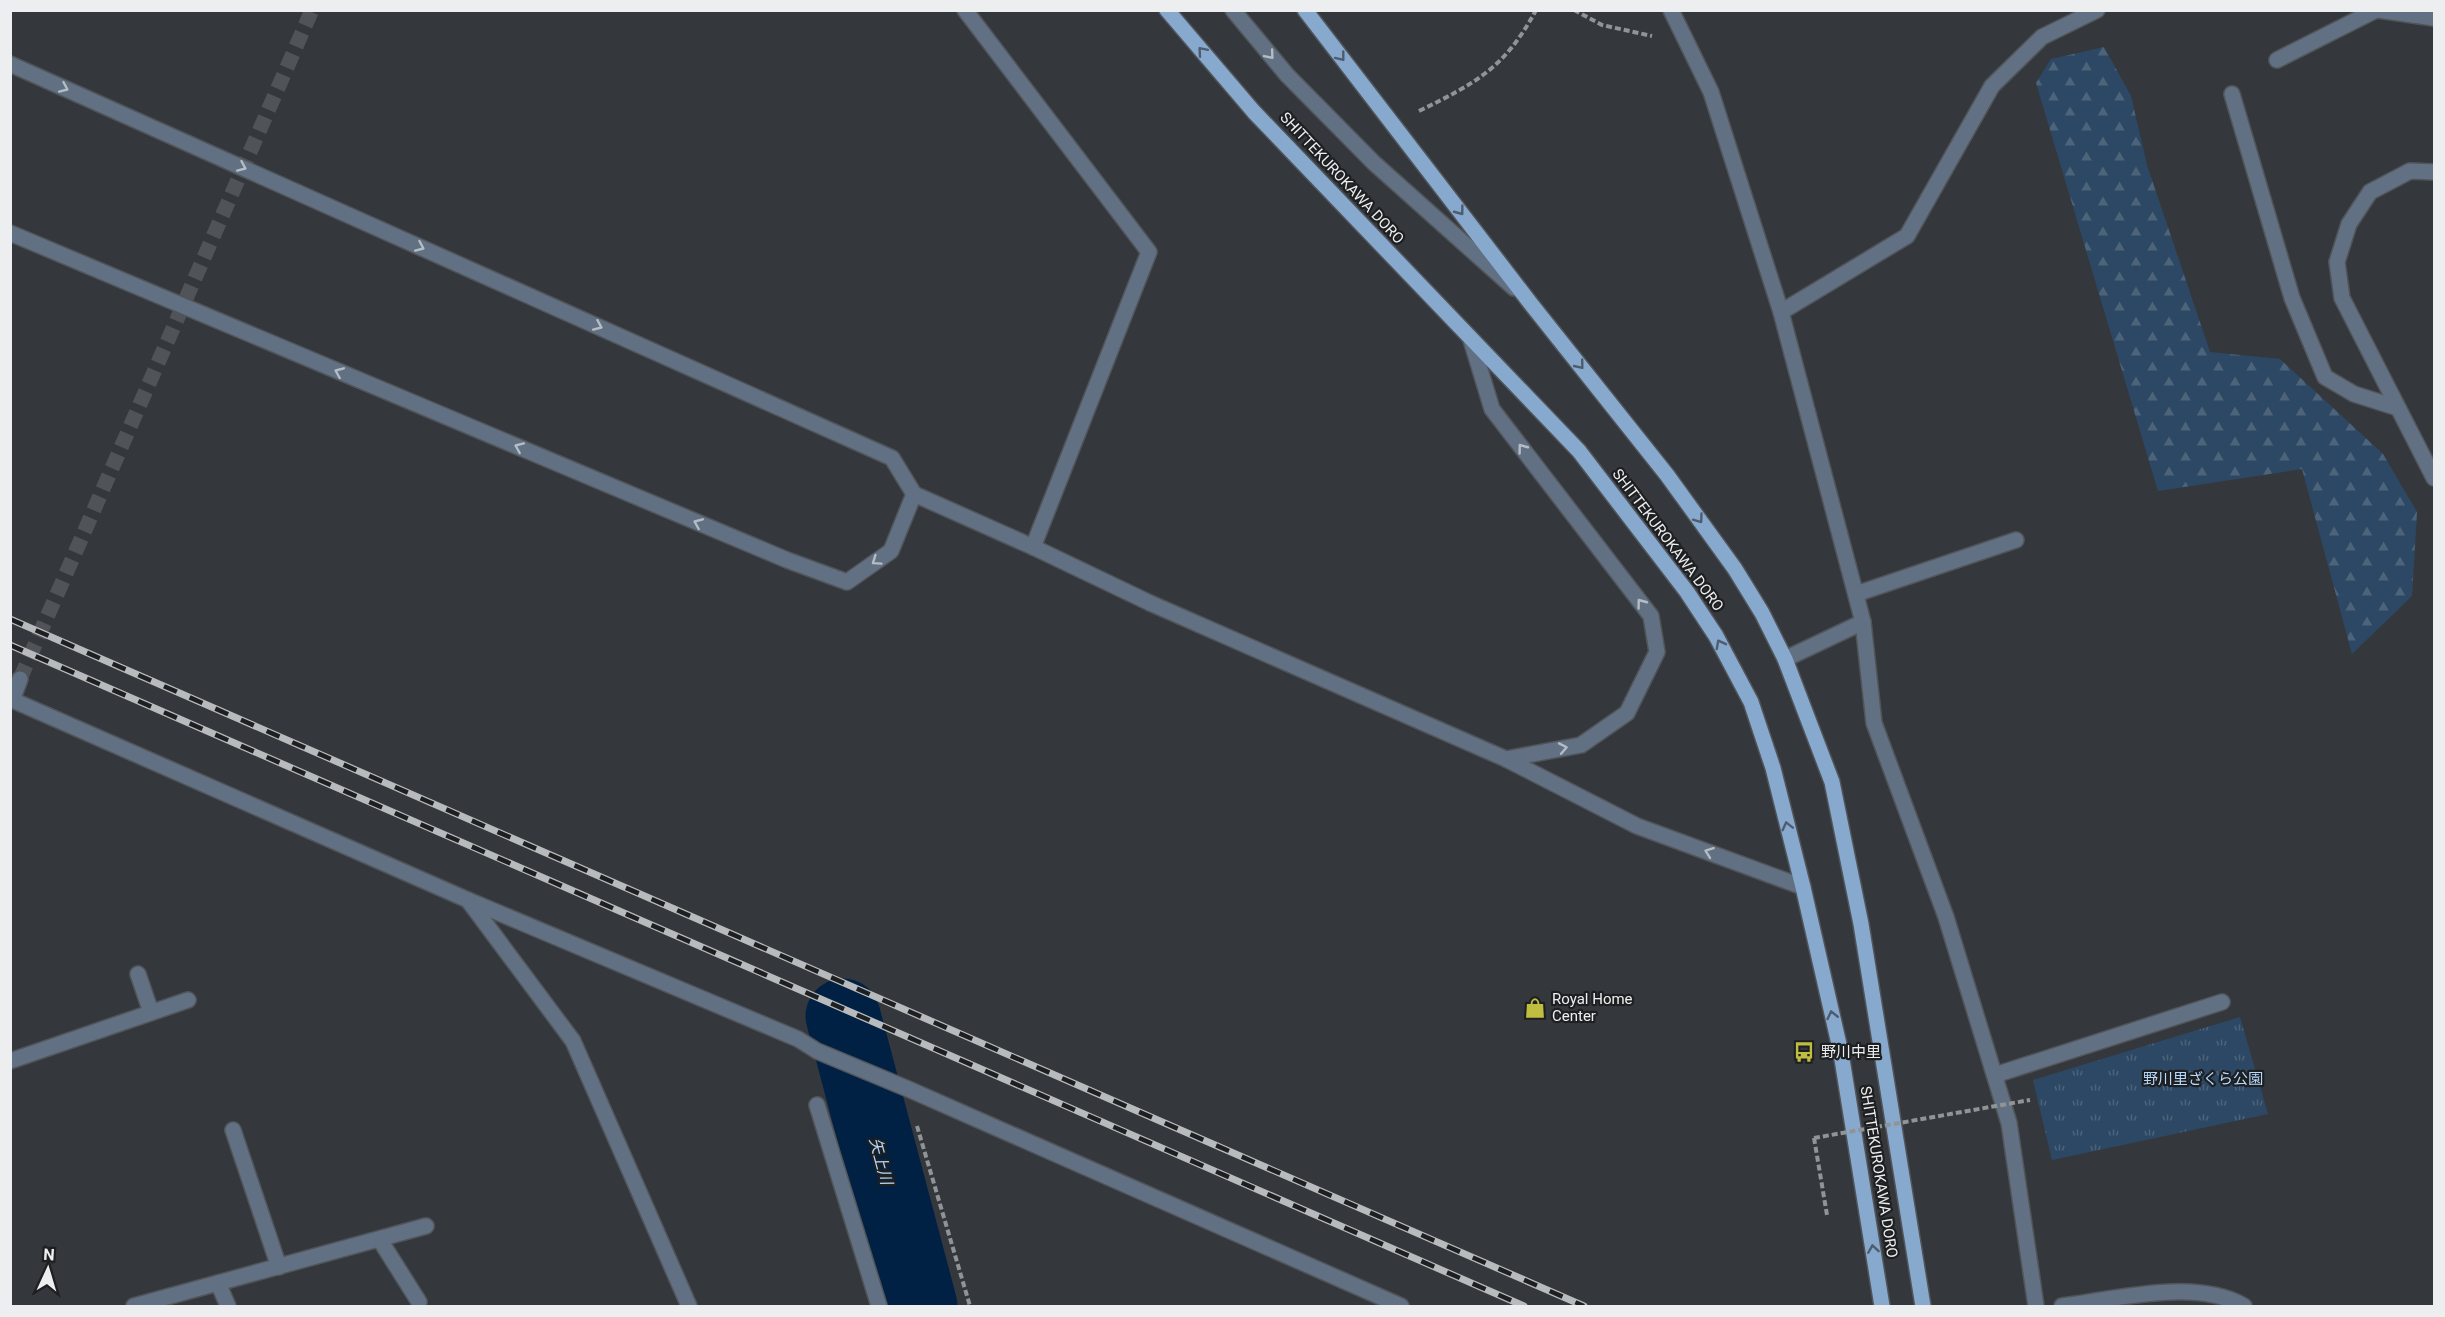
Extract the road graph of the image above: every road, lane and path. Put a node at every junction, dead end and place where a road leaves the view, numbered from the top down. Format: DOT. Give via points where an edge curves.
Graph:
graph roads {
  1 [pos="965,10"];
  2 [pos="1167,10"];
  3 [pos="1233,10"];
  4 [pos="1305,10"];
  5 [pos="1536,10"];
  6 [pos="1574,10"];
  7 [pos="1671,10"];
  8 [pos="2097,10"];
  9 [pos="2377,10"];
  10 [pos="2434,18"];
  11 [pos="1681,30"];
  12 [pos="2277,60"];
  13 [pos="10,64"];
  14 [pos="2232,94"];
  15 [pos="1418,112"];
  16 [pos="2434,172"];
  17 [pos="10,233"];
  18 [pos="1531,304"];
  19 [pos="1781,312"];
  20 [pos="1471,340"];
  21 [pos="2398,408"];
  22 [pos="2434,478"];
  23 [pos="914,494"];
  24 [pos="2016,540"];
  25 [pos="1033,547"];
  26 [pos="1856,594"];
  27 [pos="1863,622"];
  28 [pos="1785,659"];
  29 [pos="20,679"];
  30 [pos="11,700"];
  31 [pos="1506,759"];
  32 [pos="1803,887"];
  33 [pos="468,900"];
  34 [pos="138,974"];
  35 [pos="188,1000"];
  36 [pos="2222,1002"];
  37 [pos="151,1012"];
  38 [pos="10,1061"];
  39 [pos="1995,1075"];
  40 [pos="906,1088"];
  41 [pos="2030,1100"];
  42 [pos="817,1105"];
  43 [pos="233,1130"];
  44 [pos="1827,1215"];
  45 [pos="426,1226"];
  46 [pos="380,1240"];
  47 [pos="279,1267"];
  48 [pos="218,1283"];
  49 [pos="419,1302"];
  50 [pos="134,1306"];
  51 [pos="228,1306"];
  52 [pos="689,1306"];
  53 [pos="879,1306"];
  54 [pos="970,1306"];
  55 [pos="1401,1306"];
  56 [pos="1882,1306"];
  57 [pos="1923,1306"];
  58 [pos="2036,1306"];
  59 [pos="2062,1306"];
  60 [pos="2244,1306"];
  1 -- 25 [label="street" via="1149,252"];
  20 -- 2 [label="main road, SHITTEKUROKAWA DORO, one-way" via="1254,112"];
  3 -- 18 [label="street, one-way" via="1287,75 1374,164"];
  4 -- 18 [label="main road, SHITTEKUROKAWA DORO, one-way"];
  5 -- 15 [label="path" via="1519,41 1501,62 1469,87"];
  6 -- 11 [label="path" via="1602,25 1646,36"];
  7 -- 11 [label="street"];
  8 -- 19 [label="street" via="2042,37 1992,86 1907,236"];
  9 -- 10 [label="street"];
  9 -- 12 [label="street"];
  11 -- 19 [label="street" via="1711,92"];
  13 -- 23 [label="street, one-way" via="892,458"];
  14 -- 21 [label="street" via="2292,298 2325,377 2354,394"];
  16 -- 21 [label="street" via="2410,171 2370,192 2349,224 2337,262 2342,298"];
  23 -- 17 [label="street, one-way" via="891,551 847,582 787,561"];
  18 -- 28 [label="main road, SHITTEKUROKAWA DORO, one-way" via="1667,475 1735,568"];
  19 -- 26 [label="street"];
  31 -- 20 [label="street, one-way" via="1581,745 1627,713 1657,652 1651,616 1492,409"];
  32 -- 20 [label="main road, SHITTEKUROKAWA DORO, one-way" via="1773,768 1751,702 1716,636 1579,451"];
  21 -- 22 [label="street"];
  23 -- 25 [label="street"];
  24 -- 26 [label="street"];
  25 -- 31 [label="street" via="1150,603"];
  26 -- 27 [label="street"];
  27 -- 28 [label="street"];
  27 -- 39 [label="street" via="1874,723 1946,917"];
  28 -- 57 [label="main road, SHITTEKUROKAWA DORO" via="1832,782 1865,948"];
  29 -- 30 [label="street"];
  30 -- 33 [label="street"];
  32 -- 31 [label="street, one-way" via="1636,826"];
  56 -- 32 [label="main road, SHITTEKUROKAWA DORO, one-way" via="1841,1053"];
  33 -- 40 [label="street"];
  33 -- 52 [label="street" via="573,1041"];
  34 -- 37 [label="street"];
  35 -- 37 [label="street"];
  36 -- 39 [label="street"];
  37 -- 38 [label="street"];
  39 -- 58 [label="street" via="2009,1123"];
  40 -- 54 [label="path"];
  40 -- 55 [label="street"];
  41 -- 44 [label="path, bridge" via="1814,1138"];
  42 -- 53 [label="street"];
  43 -- 47 [label="street"];
  45 -- 46 [label="street"];
  46 -- 47 [label="street"];
  46 -- 49 [label="street"];
  47 -- 48 [label="street"];
  48 -- 50 [label="street"];
  48 -- 51 [label="street"];
  59 -- 60 [label="street" via="2146,1294 2199,1293"];
}
